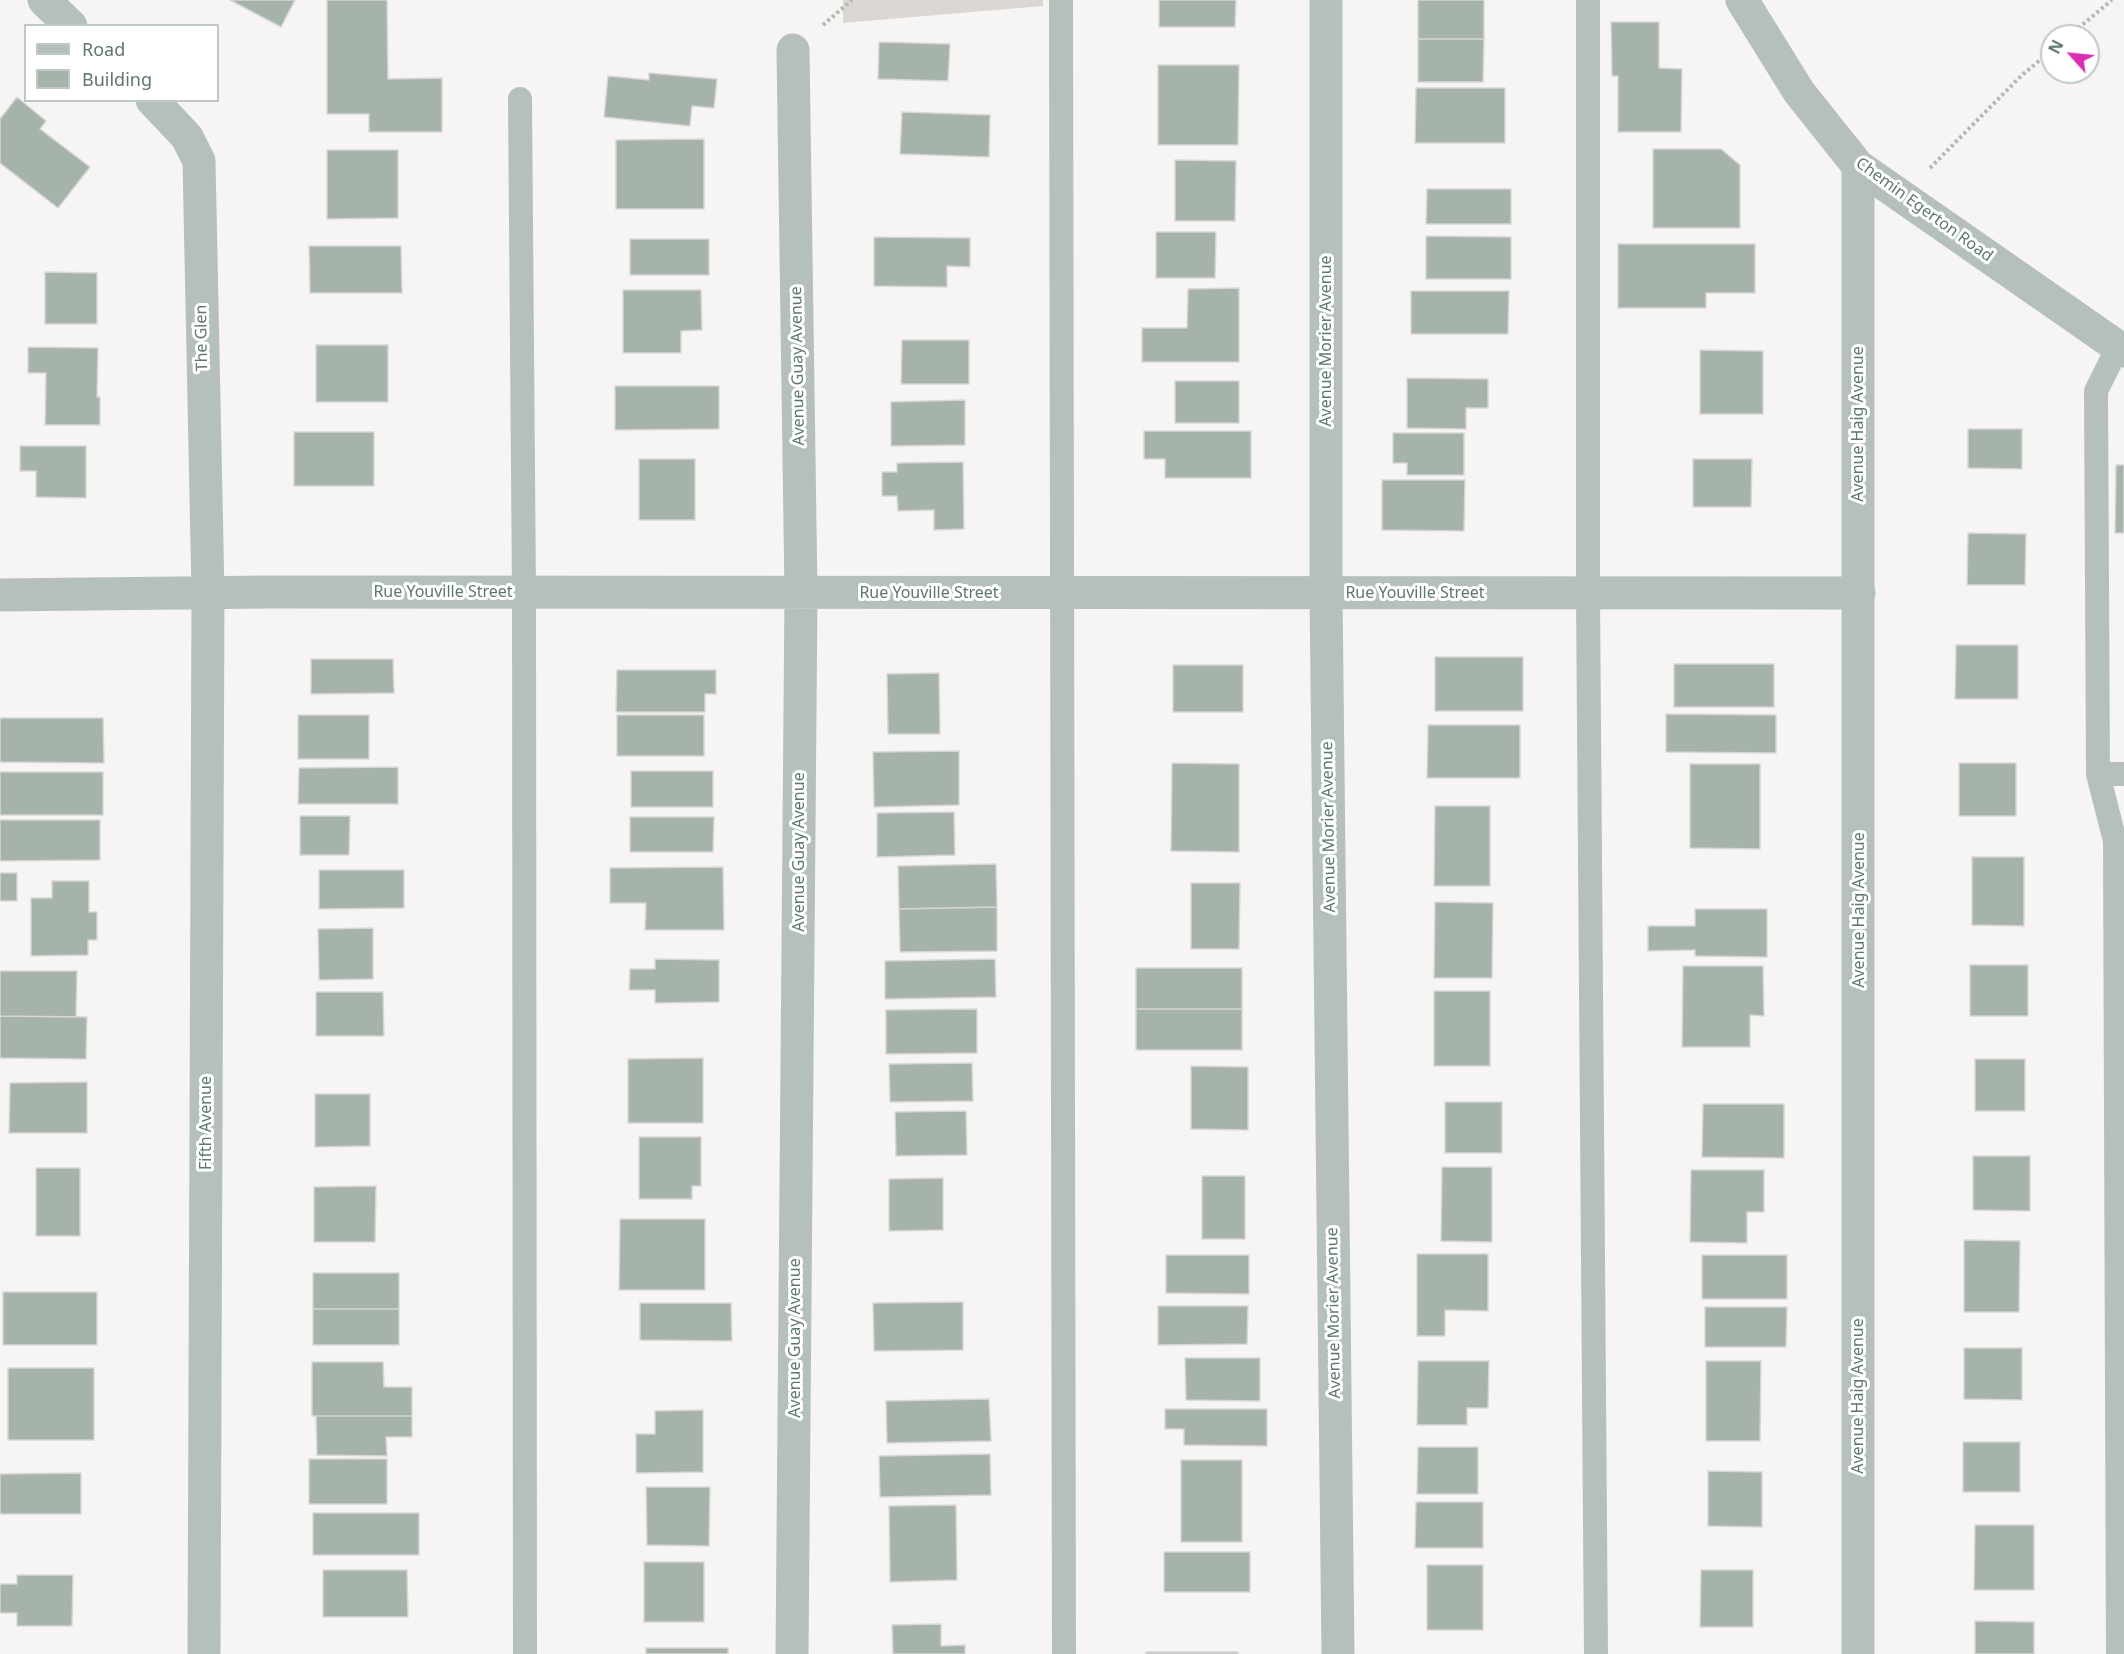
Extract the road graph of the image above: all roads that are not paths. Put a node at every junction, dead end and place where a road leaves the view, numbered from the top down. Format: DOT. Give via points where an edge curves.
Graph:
graph roads {
  1 [pos="44,0"];
  2 [pos="1061,0"];
  3 [pos="1326,0"];
  4 [pos="1588,0"];
  5 [pos="1742,0"];
  6 [pos="69,24"];
  7 [pos="793,50"];
  8 [pos="520,99"];
  9 [pos="154,102"];
  10 [pos="1858,166"];
  11 [pos="2121,349"];
  12 [pos="1859,592"];
  13 [pos="208,593"];
  14 [pos="524,593"];
  15 [pos="801,593"];
  16 [pos="1061,593"];
  17 [pos="1326,593"];
  18 [pos="1588,593"];
  19 [pos="0,595"];
  20 [pos="2098,774"];
  21 [pos="2124,774"];
  22 [pos="204,1654"];
  23 [pos="525,1654"];
  24 [pos="792,1654"];
  25 [pos="1064,1654"];
  26 [pos="1338,1654"];
  27 [pos="1596,1654"];
  28 [pos="1858,1654"];
  29 [pos="2118,1654"];
  1 -- 6 [label="street"];
  2 -- 16 [label="lane"];
  3 -- 17 [label="street, Avenue Morier Avenue"];
  4 -- 18 [label="lane"];
  5 -- 10 [label="street, Chemin Egerton Road" via="1799,92"];
  7 -- 15 [label="street, Avenue Guay Avenue"];
  8 -- 14 [label="lane"];
  9 -- 13 [label="street, The Glen" via="187,137 199,161"];
  10 -- 11 [label="street, Chemin Egerton Road"];
  10 -- 12 [label="street, Avenue Haig Avenue"];
  11 -- 20 [label="lane" via="2096,391"];
  12 -- 18 [label="street, Rue Youville Street"];
  12 -- 28 [label="street, Avenue Haig Avenue"];
  13 -- 14 [label="street, Rue Youville Street"];
  13 -- 19 [label="street, Rue Youville Street"];
  13 -- 22 [label="street, Fifth Avenue"];
  14 -- 15 [label="street, Rue Youville Street"];
  14 -- 23 [label="lane"];
  15 -- 16 [label="street, Rue Youville Street"];
  15 -- 24 [label="street, Avenue Guay Avenue"];
  16 -- 17 [label="street, Rue Youville Street"];
  16 -- 25 [label="lane"];
  17 -- 18 [label="street, Rue Youville Street"];
  17 -- 26 [label="street, Avenue Morier Avenue"];
  18 -- 27 [label="lane"];
  20 -- 21 [label="lane"];
  20 -- 29 [label="lane" via="2115,841"];
}
